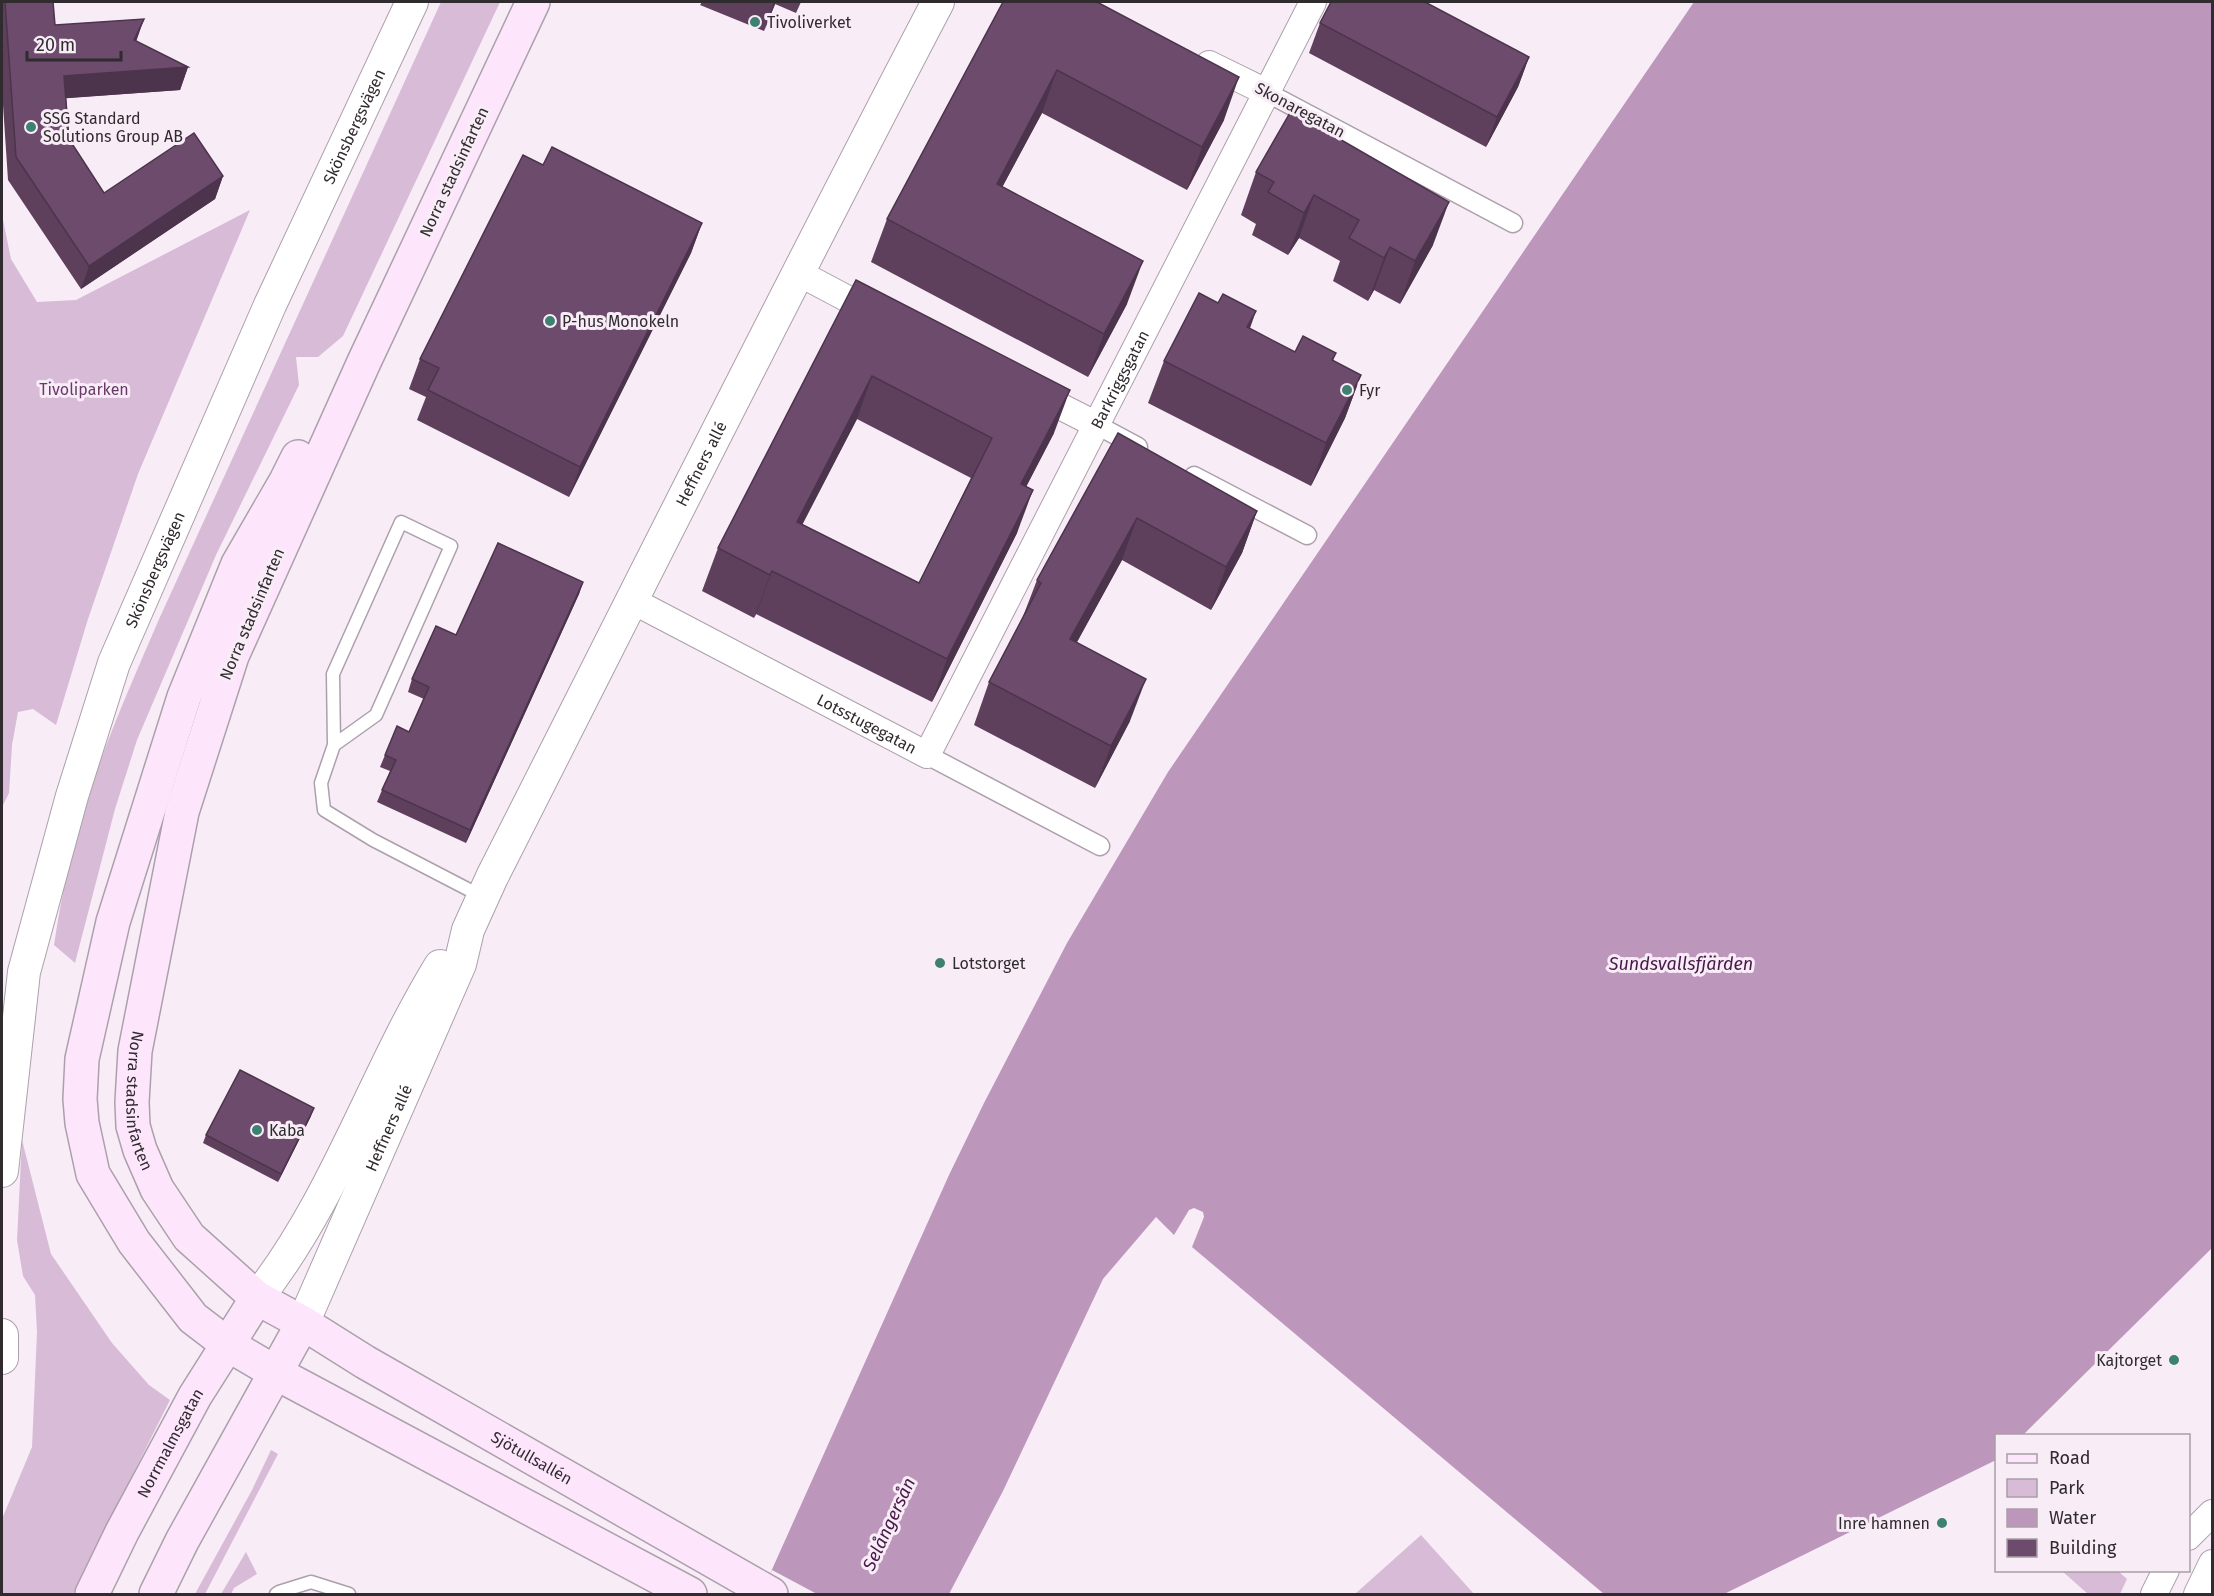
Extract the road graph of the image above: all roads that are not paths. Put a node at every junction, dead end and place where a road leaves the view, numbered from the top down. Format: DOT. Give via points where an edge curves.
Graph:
graph roads {
  1 [pos="412,2"];
  2 [pos="513,2"];
  3 [pos="533,2"];
  4 [pos="938,2"];
  5 [pos="1314,2"];
  6 [pos="1191,55"];
  7 [pos="1266,92"];
  8 [pos="1513,223"];
  9 [pos="797,272"];
  10 [pos="896,324"];
  11 [pos="1012,382"];
  12 [pos="1097,425"];
  13 [pos="1149,453"];
  14 [pos="1181,469"];
  15 [pos="1307,536"];
  16 [pos="633,601"];
  17 [pos="334,745"];
  18 [pos="927,755"];
  19 [pos="1100,846"];
  20 [pos="483,897"];
  21 [pos="468,930"];
  22 [pos="2,1171"];
  23 [pos="257,1298"];
  24 [pos="303,1323"];
  25 [pos="2,1335"];
  26 [pos="227,1344"];
  27 [pos="2,1358"];
  28 [pos="276,1373"];
  29 [pos="2212,1513"];
  30 [pos="2190,1536"];
  31 [pos="2212,1563"];
  32 [pos="2165,1572"];
  33 [pos="767,1592"];
  34 [pos="92,1594"];
  35 [pos="156,1594"];
  36 [pos="276,1594"];
  37 [pos="349,1594"];
  38 [pos="690,1594"];
  39 [pos="2154,1594"];
  40 [pos="2197,1594"];
  1 -- 22 [label="street, Skönsbergsvägen" via="270,305 114,663 72,796 24,972"];
  2 -- 26 [label="main road, Norra stadsinfarten" via="286,481 238,564 184,697 113,922 82,1059 80,1099 93,1174 134,1242 193,1317"];
  3 -- 23 [label="main road, Norra stadsinfarten" via="364,362 232,656 182,812 135,1051 133,1126 157,1189 189,1237"];
  4 -- 9 [label="street, Heffners allé"];
  5 -- 7 [label="street, Barkriggsgatan"];
  6 -- 7 [label="street, Skonaregatan"];
  7 -- 8 [label="street, Skonaregatan"];
  7 -- 12 [label="street, Barkriggsgatan"];
  9 -- 10 [label="street"];
  9 -- 16 [label="street, Heffners allé"];
  11 -- 12 [label="street"];
  12 -- 13 [label="street"];
  12 -- 18 [label="street, Barkriggsgatan"];
  14 -- 15 [label="street"];
  16 -- 18 [label="street, Lotsstugegatan"];
  16 -- 20 [label="street, Heffners allé"];
  17 -- 17 [label="lane" via="333,674 401,522 451,546 376,715"];
  17 -- 20 [label="lane" via="321,783 324,810"];
  18 -- 19 [label="street, Lotsstugegatan"];
  20 -- 21 [label="street, Heffners allé"];
  21 -- 23 [label="street, Heffners allé" via="446,956 420,999 325,1194 279,1270"];
  21 -- 24 [label="street, Heffners allé" via="460,964"];
  23 -- 24 [label="main road, Norra stadsinfarten"];
  23 -- 26 [label="main road, Norrmalmsgatan"];
  24 -- 28 [label="main road"];
  24 -- 33 [label="main road, Sjötullsallén"];
  25 -- 27 [label="street"];
  26 -- 28 [label="main road, Norra stadsinfarten"];
  26 -- 34 [label="main road, Norrmalmsgatan" via="126,1523"];
  28 -- 35 [label="main road"];
  28 -- 38 [label="main road"];
  29 -- 30 [label="street"];
  31 -- 40 [label="street"];
  32 -- 39 [label="street"];
  36 -- 37 [label="lane" via="311,1582"];
}
